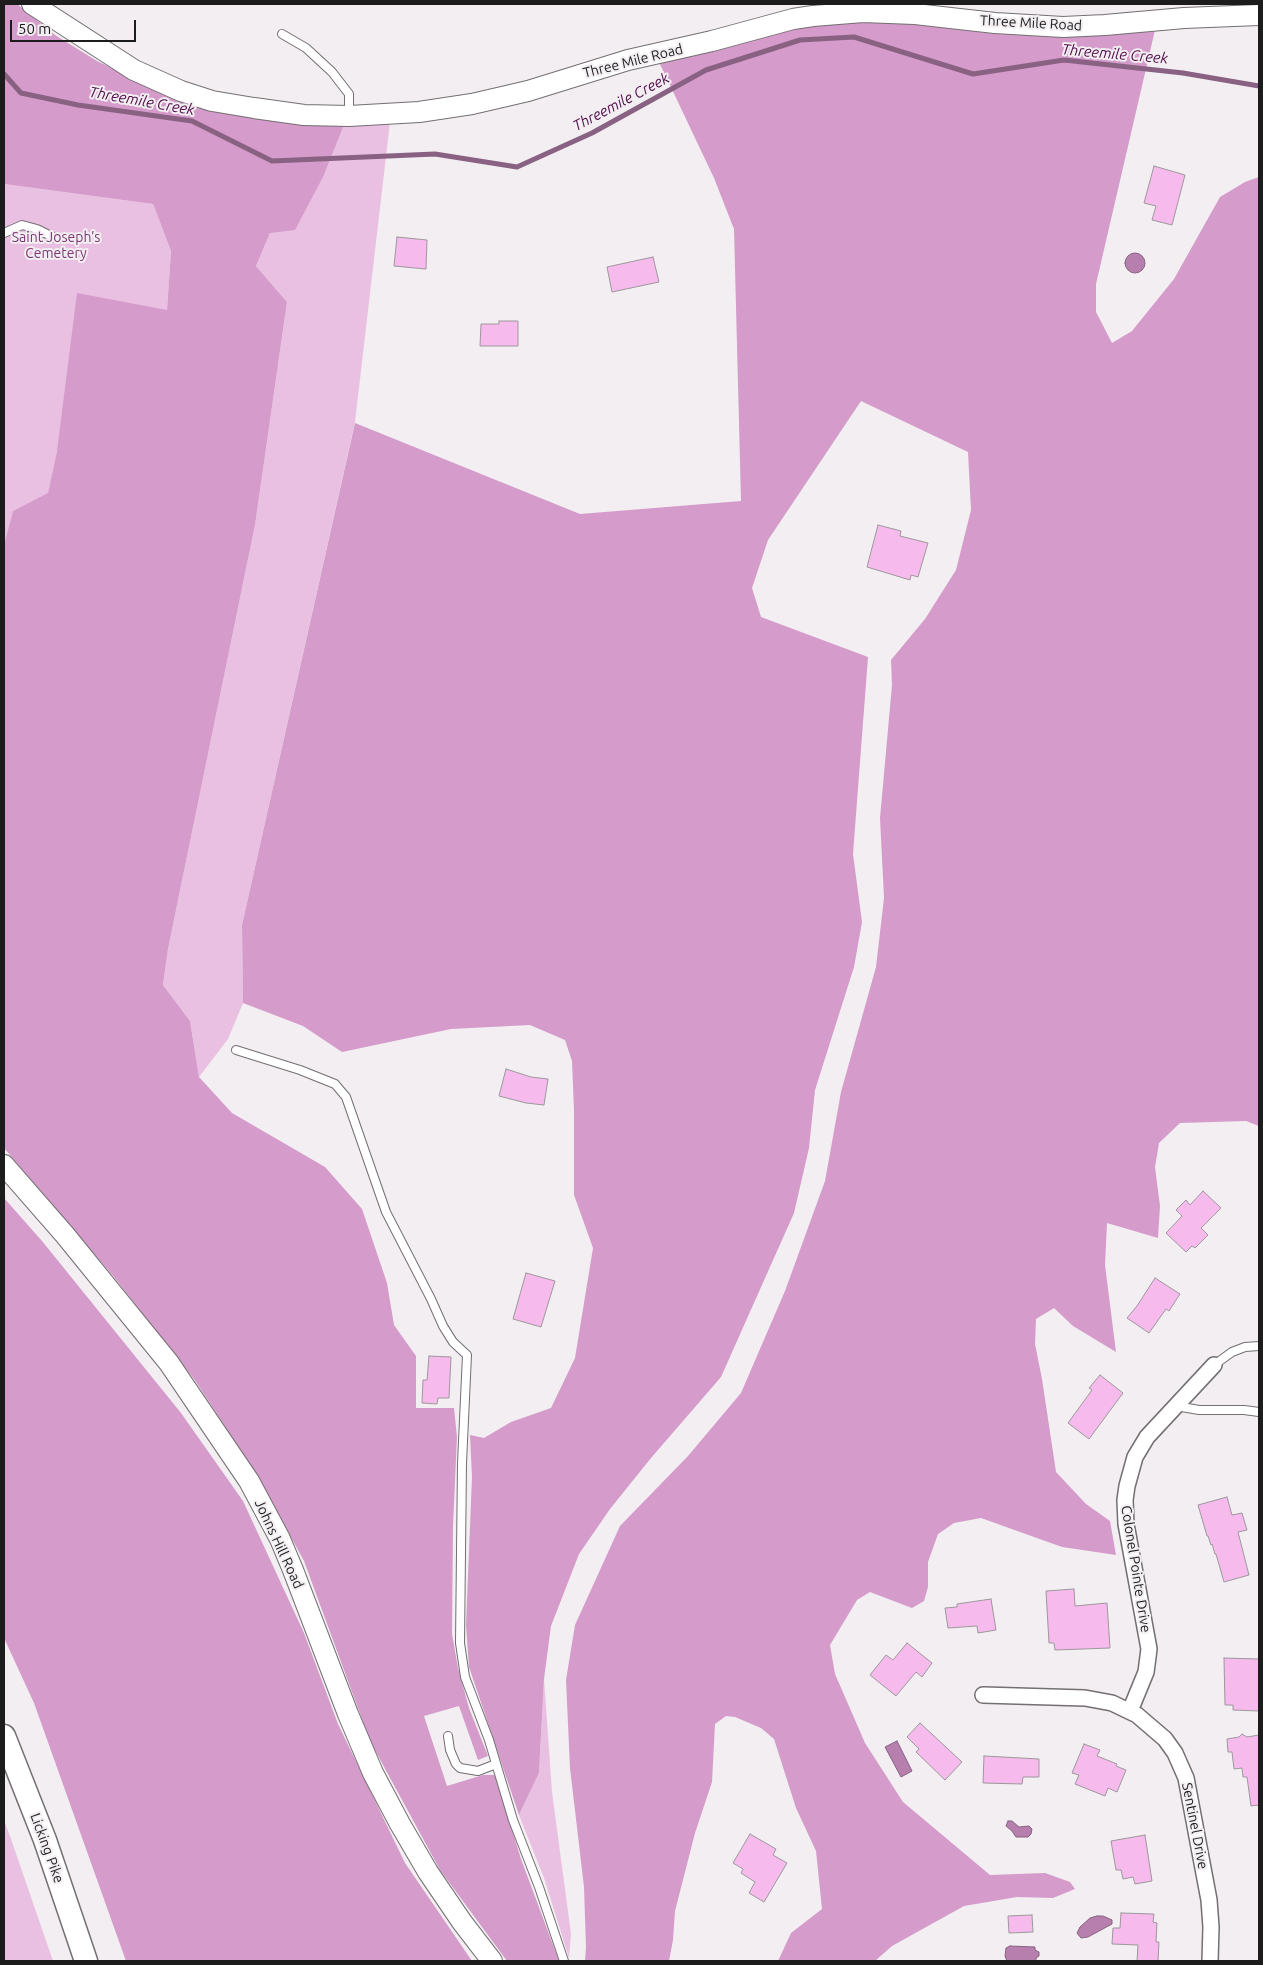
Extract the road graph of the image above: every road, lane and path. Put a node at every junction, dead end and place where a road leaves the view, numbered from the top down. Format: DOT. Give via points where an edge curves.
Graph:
graph roads {
  1 [pos="32,4"];
  2 [pos="1259,15"];
  3 [pos="282,34"];
  4 [pos="349,116"];
  5 [pos="4,233"];
  6 [pos="55,238"];
  7 [pos="236,1050"];
  8 [pos="4,1165"];
  9 [pos="1259,1346"];
  10 [pos="1214,1365"];
  11 [pos="1176,1406"];
  12 [pos="1259,1412"];
  13 [pos="983,1695"];
  14 [pos="1130,1710"];
  15 [pos="4,1736"];
  16 [pos="448,1736"];
  17 [pos="496,1764"];
  18 [pos="86,1961"];
  19 [pos="492,1961"];
  20 [pos="564,1961"];
  21 [pos="1210,1961"];
  1 -- 4 [label="street, Three Mile Road" via="134,70 180,91 212,101 254,108 304,115"];
  2 -- 4 [label="street, Three Mile Road" via="1063,27 914,14 863,12 813,16 628,60 528,91 472,104 418,112"];
  3 -- 4 [label="lane" via="306,48 332,72 349,94"];
  5 -- 6 [label="lane" via="22,225"];
  7 -- 17 [label="lane" via="335,1084 346,1097 386,1212 443,1326 466,1355 460,1643 466,1676"];
  8 -- 19 [label="street, Johns Hill Road" via="169,1363 249,1481 293,1570 373,1773 428,1872"];
  9 -- 10 [label="lane" via="1232,1352"];
  10 -- 11 [label="street, Colonel Pointe Drive"];
  11 -- 12 [label="lane"];
  11 -- 14 [label="street, Colonel Pointe Drive" via="1150,1433 1139,1450 1127,1486 1126,1524 1149,1649 1148,1664"];
  13 -- 14 [label="street, Sentinel Drive" via="1090,1698"];
  14 -- 21 [label="street, Sentinel Drive" via="1165,1739 1186,1778 1209,1900"];
  15 -- 18 [label="main road, Licking Pike" via="45,1840"];
  16 -- 17 [label="lane" via="450,1750 460,1768 478,1771"];
  17 -- 20 [label="lane"];
}
